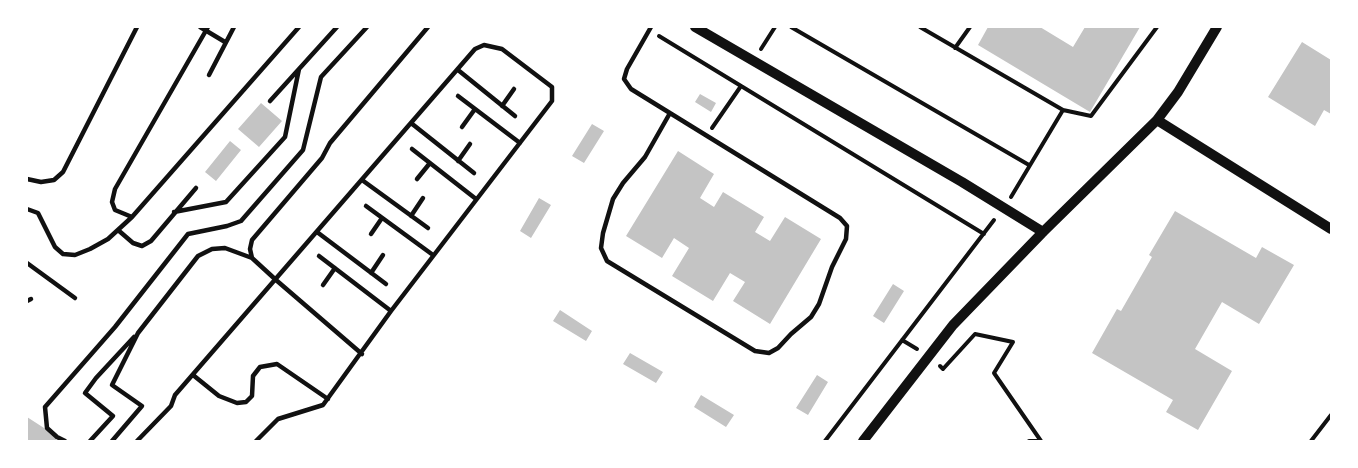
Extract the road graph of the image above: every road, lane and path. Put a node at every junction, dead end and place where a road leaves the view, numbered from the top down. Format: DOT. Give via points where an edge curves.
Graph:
graph roads {
  1 [pos="137,27"];
  2 [pos="200,27"];
  3 [pos="234,27"];
  4 [pos="300,27"];
  5 [pos="337,27"];
  6 [pos="367,27"];
  7 [pos="428,27"];
  8 [pos="695,27"];
  9 [pos="775,27"];
  10 [pos="792,27"];
  11 [pos="920,27"];
  12 [pos="970,27"];
  13 [pos="1157,27"];
  14 [pos="1216,28"];
  15 [pos="207,29"];
  16 [pos="650,29"];
  17 [pos="225,42"];
  18 [pos="955,48"];
  19 [pos="753,61"];
  20 [pos="299,69"];
  21 [pos="458,70"];
  22 [pos="209,75"];
  23 [pos="741,86"];
  24 [pos="514,89"];
  25 [pos="458,96"];
  26 [pos="270,101"];
  27 [pos="502,106"];
  28 [pos="475,109"];
  29 [pos="1063,110"];
  30 [pos="670,113"];
  31 [pos="515,116"];
  32 [pos="1157,120"];
  33 [pos="411,123"];
  34 [pos="462,127"];
  35 [pos="707,136"];
  36 [pos="520,143"];
  37 [pos="470,144"];
  38 [pos="412,149"];
  39 [pos="458,161"];
  40 [pos="430,163"];
  41 [pos="1029,165"];
  42 [pos="474,173"];
  43 [pos="27,179"];
  44 [pos="417,179"];
  45 [pos="362,180"];
  46 [pos="196,188"];
  47 [pos="423,198"];
  48 [pos="476,199"];
  49 [pos="366,206"];
  50 [pos="1004,207"];
  51 [pos="27,208"];
  52 [pos="174,212"];
  53 [pos="411,216"];
  54 [pos="132,217"];
  55 [pos="382,218"];
  56 [pos="429,228"];
  57 [pos="1331,229"];
  58 [pos="118,230"];
  59 [pos="316,232"];
  60 [pos="1043,232"];
  61 [pos="371,234"];
  62 [pos="984,234"];
  63 [pos="383,255"];
  64 [pos="433,255"];
  65 [pos="319,256"];
  66 [pos="252,258"];
  67 [pos="27,263"];
  68 [pos="335,268"];
  69 [pos="371,273"];
  70 [pos="276,280"];
  71 [pos="386,284"];
  72 [pos="323,285"];
  73 [pos="75,298"];
  74 [pos="391,311"];
  75 [pos="138,333"];
  76 [pos="902,340"];
  77 [pos="362,354"];
  78 [pos="928,356"];
  79 [pos="193,375"];
  80 [pos="328,399"];
  81 [pos="1331,415"];
  82 [pos="140,440"];
  83 [pos="65,441"];
  84 [pos="90,441"];
  85 [pos="112,441"];
  86 [pos="256,441"];
  87 [pos="825,441"];
  88 [pos="863,441"];
  89 [pos="1029,441"];
  90 [pos="1041,441"];
  91 [pos="1311,441"];
  1 -- 43 [label="lane" via="63,172 54,180"];
  2 -- 15 [label="lane"];
  3 -- 17 [label="lane"];
  4 -- 54 [label="lane"];
  5 -- 20 [label="lane"];
  6 -- 83 [label="lane" via="321,77 303,150 241,221 188,234 45,407 47,428"];
  7 -- 66 [label="lane" via="252,240"];
  8 -- 19 [label="street"];
  9 -- 19 [label="path"];
  10 -- 41 [label="path"];
  11 -- 18 [label="path"];
  12 -- 18 [label="path"];
  13 -- 29 [label="path" via="1091,116"];
  14 -- 32 [label="street"];
  15 -- 17 [label="lane"];
  15 -- 54 [label="lane" via="115,189 112,202 116,210"];
  16 -- 23 [label="path"];
  16 -- 30 [label="lane" via="624,79 631,89"];
  17 -- 22 [label="lane"];
  18 -- 29 [label="path"];
  19 -- 50 [label="street"];
  20 -- 26 [label="lane"];
  20 -- 52 [label="lane" via="285,137 226,202"];
  21 -- 27 [label="lane"];
  21 -- 33 [label="lane"];
  21 -- 36 [label="lane" via="476,49 494,45 552,87 552,101"];
  23 -- 35 [label="path"];
  23 -- 62 [label="path"];
  24 -- 27 [label="lane"];
  25 -- 28 [label="lane"];
  27 -- 31 [label="lane"];
  28 -- 34 [label="lane"];
  28 -- 36 [label="lane"];
  29 -- 41 [label="path"];
  30 -- 35 [label="lane"];
  30 -- 35 [label="lane" via="645,157 613,199 601,249 607,261 755,351 769,353 811,317 846,239 848,226"];
  32 -- 57 [label="street"];
  32 -- 60 [label="street"];
  33 -- 39 [label="lane"];
  33 -- 45 [label="lane"];
  36 -- 48 [label="lane"];
  37 -- 39 [label="lane"];
  38 -- 40 [label="lane"];
  39 -- 42 [label="lane"];
  40 -- 44 [label="lane"];
  40 -- 48 [label="lane"];
  41 -- 50 [label="path"];
  45 -- 53 [label="lane"];
  45 -- 59 [label="lane"];
  46 -- 52 [label="lane"];
  47 -- 53 [label="lane"];
  48 -- 64 [label="lane"];
  49 -- 55 [label="lane"];
  50 -- 60 [label="street"];
  50 -- 62 [label="path"];
  51 -- 58 [label="lane" via="38,213 63,254 75,255 90,249"];
  52 -- 58 [label="lane" via="151,241 142,246"];
  53 -- 56 [label="lane"];
  54 -- 58 [label="lane"];
  55 -- 61 [label="lane"];
  55 -- 64 [label="lane"];
  59 -- 69 [label="lane"];
  59 -- 70 [label="lane"];
  60 -- 78 [label="street"];
  62 -- 76 [label="path"];
  63 -- 69 [label="lane"];
  64 -- 74 [label="lane"];
  65 -- 68 [label="lane"];
  66 -- 70 [label="lane"];
  66 -- 75 [label="lane" via="225,248 198,256"];
  67 -- 73 [label="lane"];
  68 -- 72 [label="lane"];
  68 -- 74 [label="lane"];
  69 -- 71 [label="lane"];
  70 -- 77 [label="lane"];
  70 -- 79 [label="lane"];
  74 -- 77 [label="lane"];
  75 -- 84 [label="lane" via="85,393 113,416"];
  75 -- 85 [label="lane" via="112,385 142,406"];
  76 -- 78 [label="path"];
  76 -- 87 [label="path"];
  77 -- 80 [label="lane"];
  78 -- 88 [label="street"];
  78 -- 90 [label="path" via="943,369 975,333 1013,342 994,373"];
  79 -- 80 [label="lane" via="219,396 246,402 252,396 253,376 260,367 277,364"];
  79 -- 82 [label="lane"];
  80 -- 86 [label="lane" via="318,408 278,418"];
  81 -- 91 [label="path"];
  89 -- 90 [label="path"];
}
